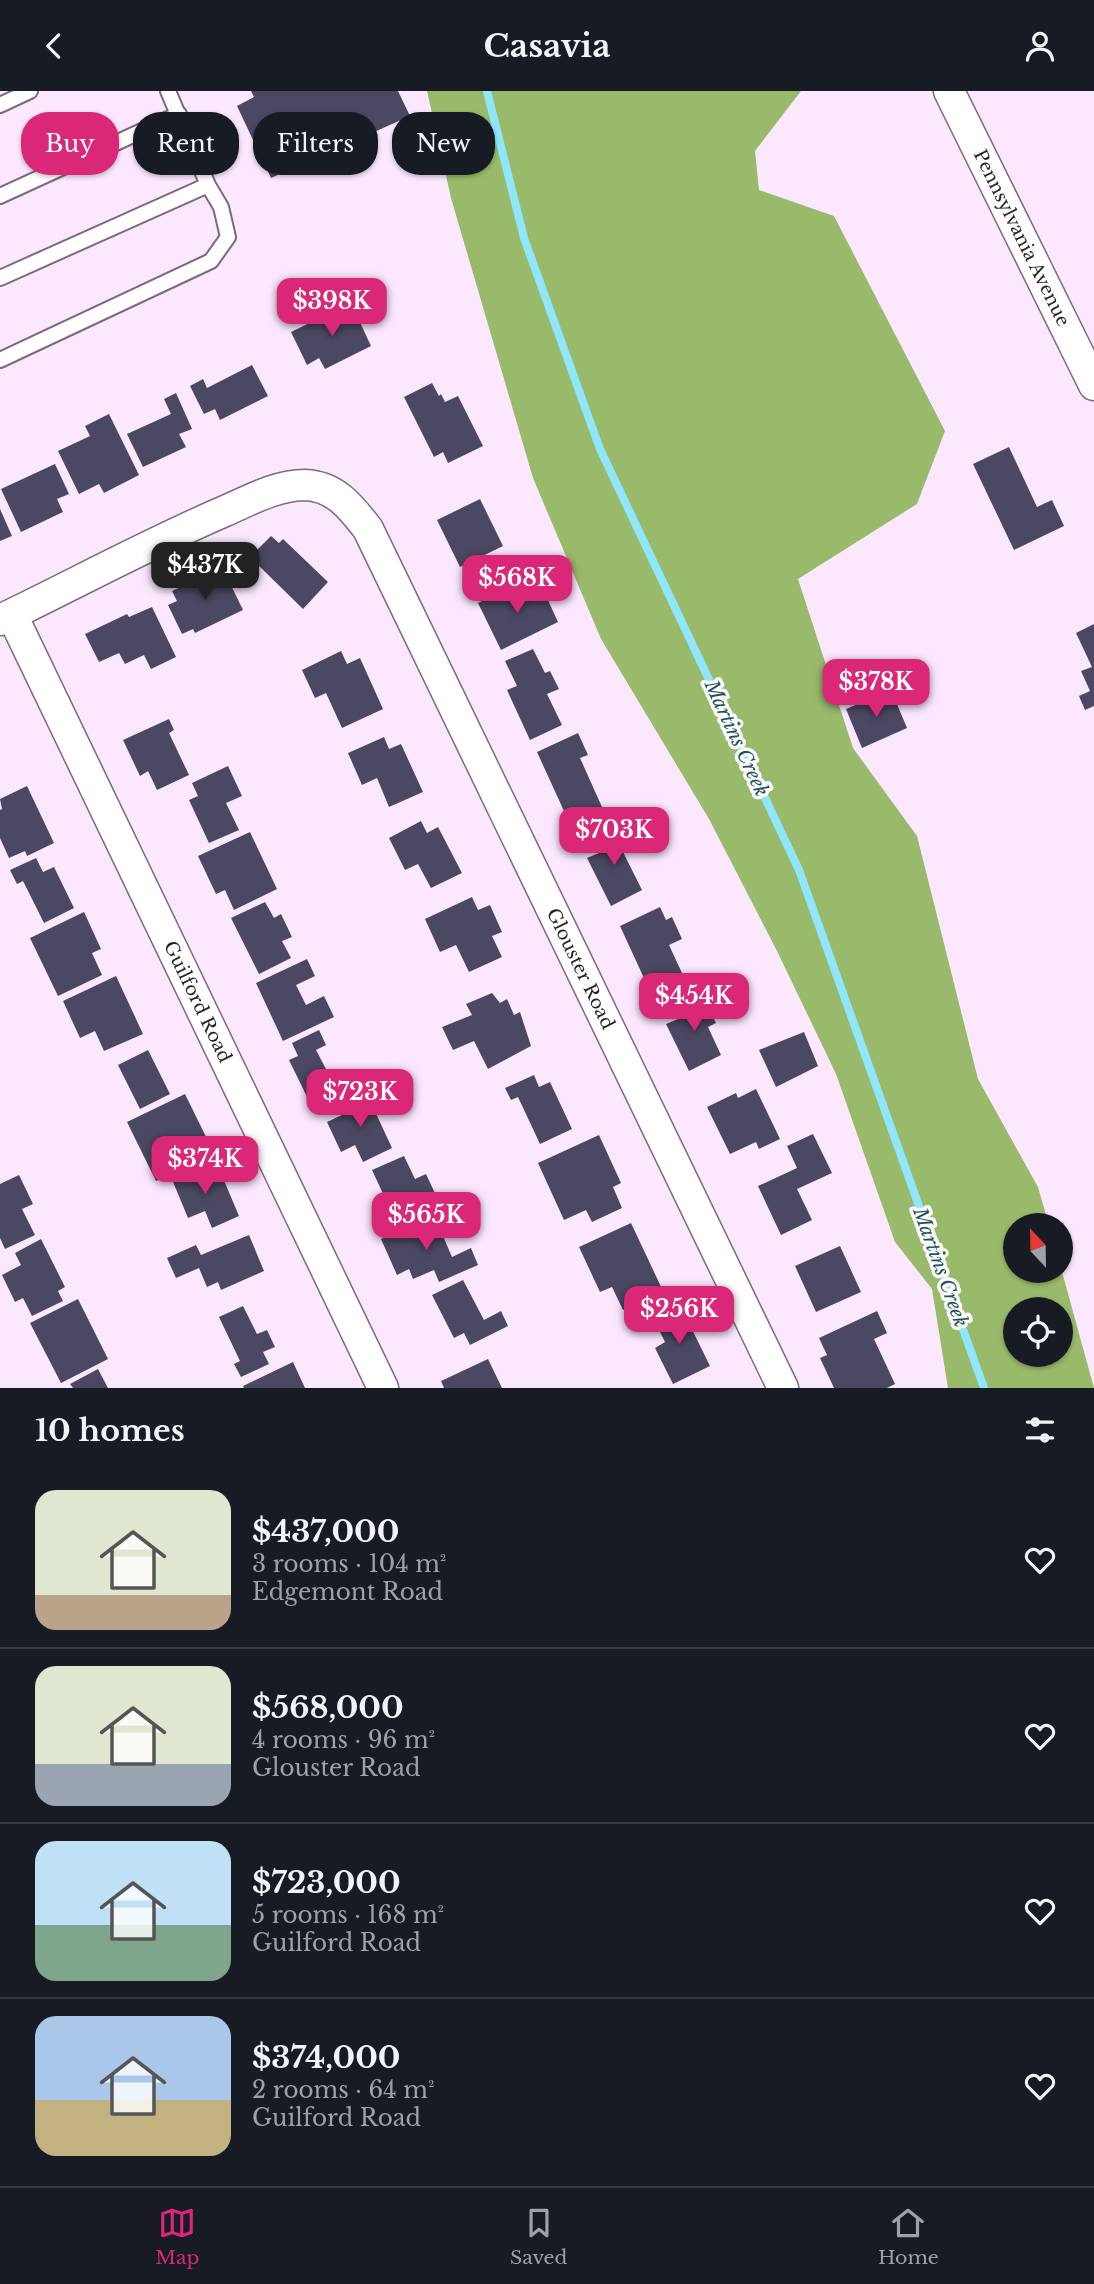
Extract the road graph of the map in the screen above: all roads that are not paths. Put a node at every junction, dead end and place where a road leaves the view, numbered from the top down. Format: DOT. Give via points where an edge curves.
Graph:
graph roads {
  1 [pos="30,91"];
  2 [pos="168,91"];
  3 [pos="949,91"];
  4 [pos="0,105"];
  5 [pos="178,112"];
  6 [pos="133,135"];
  7 [pos="204,175"];
  8 [pos="208,185"];
  9 [pos="0,196"];
  10 [pos="0,278"];
  11 [pos="0,360"];
  12 [pos="1094,385"];
  13 [pos="6,618"];
  14 [pos="383,1388"];
  15 [pos="783,1388"];
  1 -- 4 [label="lane"];
  2 -- 5 [label="lane"];
  3 -- 12 [label="street, Pennsylvania Avenue"];
  6 -- 9 [label="lane"];
  7 -- 8 [label="lane"];
  8 -- 10 [label="lane"];
  8 -- 11 [label="lane" via="221,207 228,237 211,261"];
  13 -- 14 [label="street, Guilford Road"];
  13 -- 15 [label="street, Glouster Road" via="190,526 287,486 323,488 351,506 368,529"];
}
